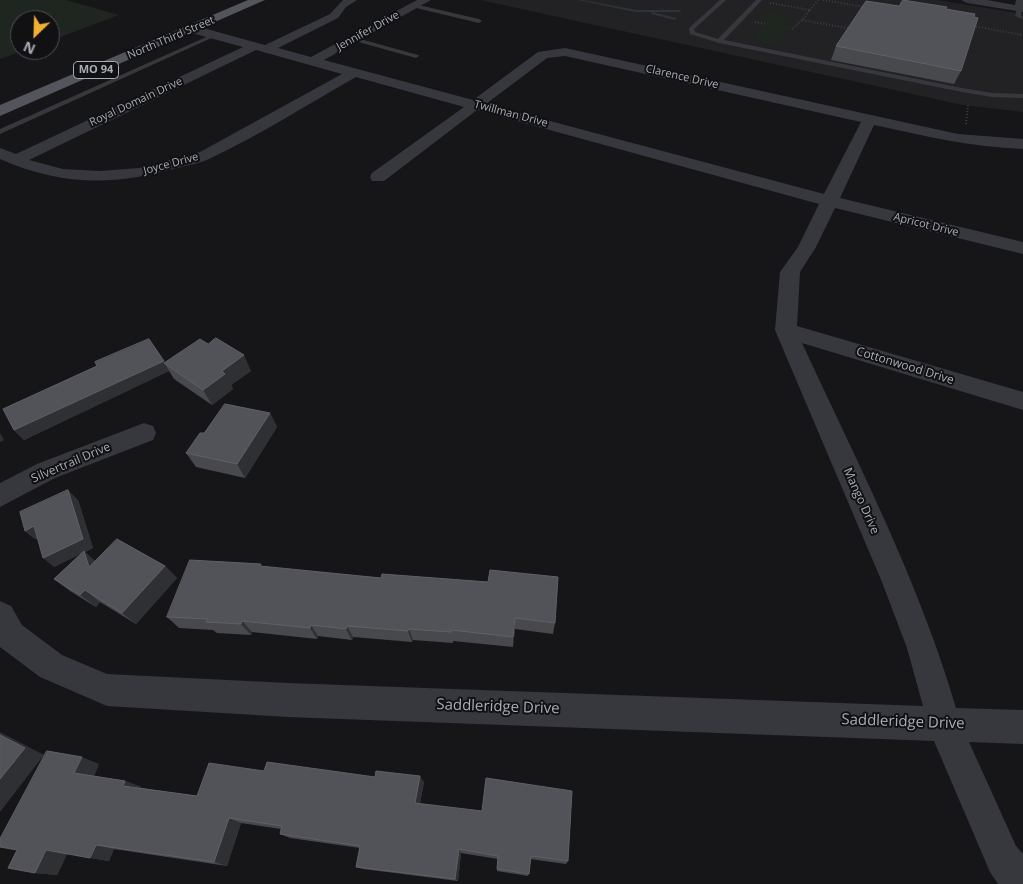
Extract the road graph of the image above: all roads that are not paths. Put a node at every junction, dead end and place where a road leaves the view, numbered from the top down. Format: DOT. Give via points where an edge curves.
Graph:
graph roads {
  1 [pos="259,0"];
  2 [pos="351,0"];
  3 [pos="723,0"];
  4 [pos="759,0"];
  5 [pos="966,0"];
  6 [pos="420,3"];
  7 [pos="1022,9"];
  8 [pos="479,20"];
  9 [pos="192,29"];
  10 [pos="215,35"];
  11 [pos="353,39"];
  12 [pos="719,41"];
  13 [pos="261,47"];
  14 [pos="416,56"];
  15 [pos="311,62"];
  16 [pos="354,72"];
  17 [pos="1023,96"];
  18 [pos="476,104"];
  19 [pos="0,111"];
  20 [pos="869,120"];
  21 [pos="0,132"];
  22 [pos="1023,144"];
  23 [pos="0,154"];
  24 [pos="16,160"];
  25 [pos="378,177"];
  26 [pos="830,201"];
  27 [pos="1023,248"];
  28 [pos="786,330"];
  29 [pos="1023,401"];
  30 [pos="144,433"];
  31 [pos="0,496"];
  32 [pos="0,616"];
  33 [pos="944,724"];
  34 [pos="1023,727"];
  35 [pos="1021,884"];
  1 -- 9 [label="main road, North Third Street / MO 94"];
  2 -- 13 [label="street, Royal Domain Drive" via="342,5 334,16"];
  3 -- 12 [label="lane" via="691,29 701,37"];
  4 -- 12 [label="lane"];
  5 -- 7 [label="street"];
  6 -- 8 [label="lane"];
  6 -- 11 [label="street, Jennifer Drive"];
  9 -- 10 [label="street, Twillman Drive"];
  9 -- 19 [label="main road, North Third Street / MO 94"];
  10 -- 13 [label="street, Twillman Drive"];
  10 -- 21 [label="lane"];
  11 -- 14 [label="lane"];
  11 -- 15 [label="street, Jennifer Drive"];
  12 -- 17 [label="lane" via="962,90"];
  13 -- 15 [label="street, Twillman Drive"];
  13 -- 24 [label="street, Royal Domain Drive"];
  15 -- 16 [label="street, Twillman Drive"];
  16 -- 18 [label="street, Twillman Drive"];
  16 -- 24 [label="street, Joyce Drive" via="206,155 186,162 133,174 80,176 34,168"];
  18 -- 20 [label="street, Clarence Drive" via="543,55 565,52"];
  18 -- 25 [label="street, Clarence Drive"];
  18 -- 26 [label="street, Twillman Drive"];
  20 -- 22 [label="street, Clarence Drive" via="964,140"];
  20 -- 26 [label="street, Mango Drive"];
  23 -- 24 [label="street, Joyce Drive"];
  26 -- 27 [label="street, Apricot Drive"];
  26 -- 28 [label="street, Mango Drive" via="790,272"];
  28 -- 29 [label="street, Cottonwood Drive"];
  28 -- 33 [label="street, Mango Drive" via="897,582 923,648"];
  30 -- 31 [label="street, Silvertrail Drive" via="46,471"];
  32 -- 33 [label="street, Saddleridge Drive" via="11,636 51,666 107,690 288,700"];
  33 -- 34 [label="street, Saddleridge Drive"];
  33 -- 35 [label="street, Mango Drive" via="1004,860"];
}
